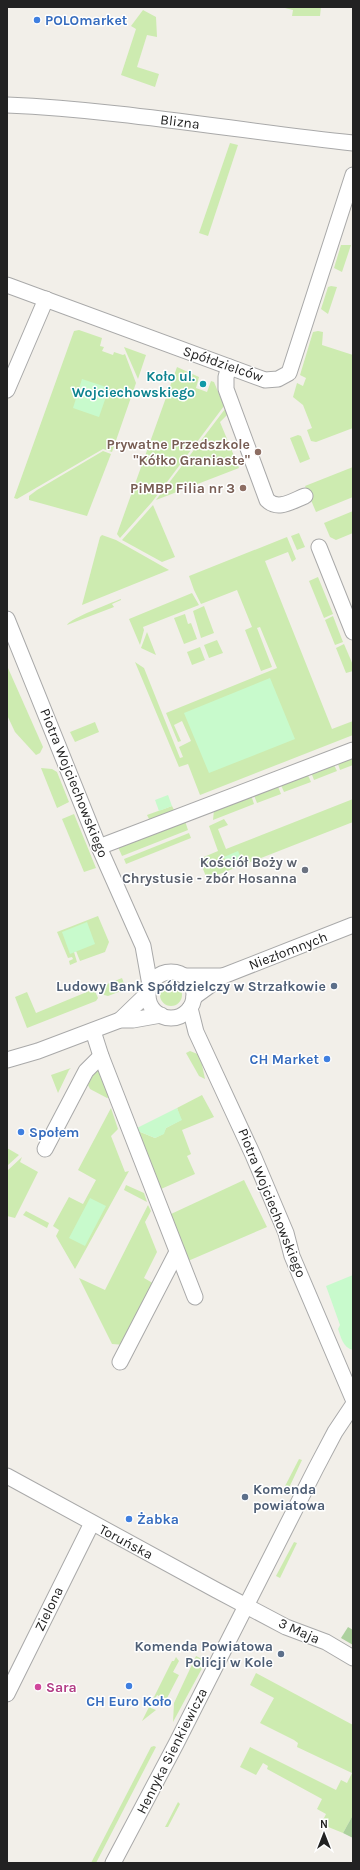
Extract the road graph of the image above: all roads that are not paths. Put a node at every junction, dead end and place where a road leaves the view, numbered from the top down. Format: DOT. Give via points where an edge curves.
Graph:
graph roads {
  1 [pos="7,106"];
  2 [pos="353,143"];
  3 [pos="353,175"];
  4 [pos="7,285"];
  5 [pos="46,299"];
  6 [pos="229,367"];
  7 [pos="7,390"];
  8 [pos="305,496"];
  9 [pos="319,546"];
  10 [pos="7,619"];
  11 [pos="353,632"];
  12 [pos="353,750"];
  13 [pos="99,847"];
  14 [pos="353,925"];
  15 [pos="143,946"];
  16 [pos="169,972"];
  17 [pos="185,976"];
  18 [pos="223,976"];
  19 [pos="149,989"];
  20 [pos="192,1002"];
  21 [pos="161,1015"];
  22 [pos="120,1020"];
  23 [pos="93,1031"];
  24 [pos="101,1056"];
  25 [pos="7,1060"];
  26 [pos="45,1149"];
  27 [pos="177,1252"];
  28 [pos="196,1297"];
  29 [pos="120,1362"];
  30 [pos="353,1399"];
  31 [pos="353,1405"];
  32 [pos="7,1476"];
  33 [pos="92,1523"];
  34 [pos="246,1605"];
  35 [pos="353,1658"];
  36 [pos="7,1694"];
  37 [pos="113,1863"];
  1 -- 2 [label="street, Blizna" via="55,107"];
  3 -- 6 [label="street, Spółdzielców" via="289,373 278,379 265,380"];
  4 -- 5 [label="street, Spółdzielców"];
  5 -- 6 [label="street, Spółdzielców"];
  5 -- 7 [label="street"];
  6 -- 8 [label="street" via="226,389 267,500 279,506"];
  9 -- 11 [label="street"];
  10 -- 13 [label="street, Piotra Wojciechowskiego"];
  12 -- 13 [label="street"];
  13 -- 15 [label="street, Piotra Wojciechowskiego"];
  14 -- 18 [label="street, Niezłomnych"];
  15 -- 16 [label="street, Piotra Wojciechowskiego"];
  15 -- 19 [label="street, Piotra Wojciechowskiego"];
  16 -- 17 [label="street"];
  16 -- 19 [label="street" via="158,976"];
  17 -- 18 [label="street, Niezłomnych"];
  17 -- 20 [label="street" via="194,989"];
  18 -- 20 [label="street, Niezłomnych"];
  19 -- 21 [label="street" via="151,1006"];
  19 -- 22 [label="street"];
  20 -- 21 [label="street" via="180,1016 174,1018"];
  20 -- 30 [label="street, Piotra Wojciechowskiego" via="196,1032 286,1232 292,1256"];
  21 -- 22 [label="street"];
  22 -- 23 [label="street"];
  23 -- 24 [label="street"];
  23 -- 25 [label="street"];
  24 -- 26 [label="street" via="86,1071"];
  24 -- 27 [label="street"];
  27 -- 28 [label="street"];
  27 -- 29 [label="street"];
  31 -- 34 [label="street, Henryka Sienkiewicza" via="325,1450"];
  32 -- 33 [label="street, Toruńska"];
  33 -- 34 [label="street, Toruńska"];
  33 -- 36 [label="street, Zielona"];
  34 -- 35 [label="street, 3 Maja" via="286,1627 326,1642"];
  34 -- 37 [label="street, Henryka Sienkiewicza"];
}
